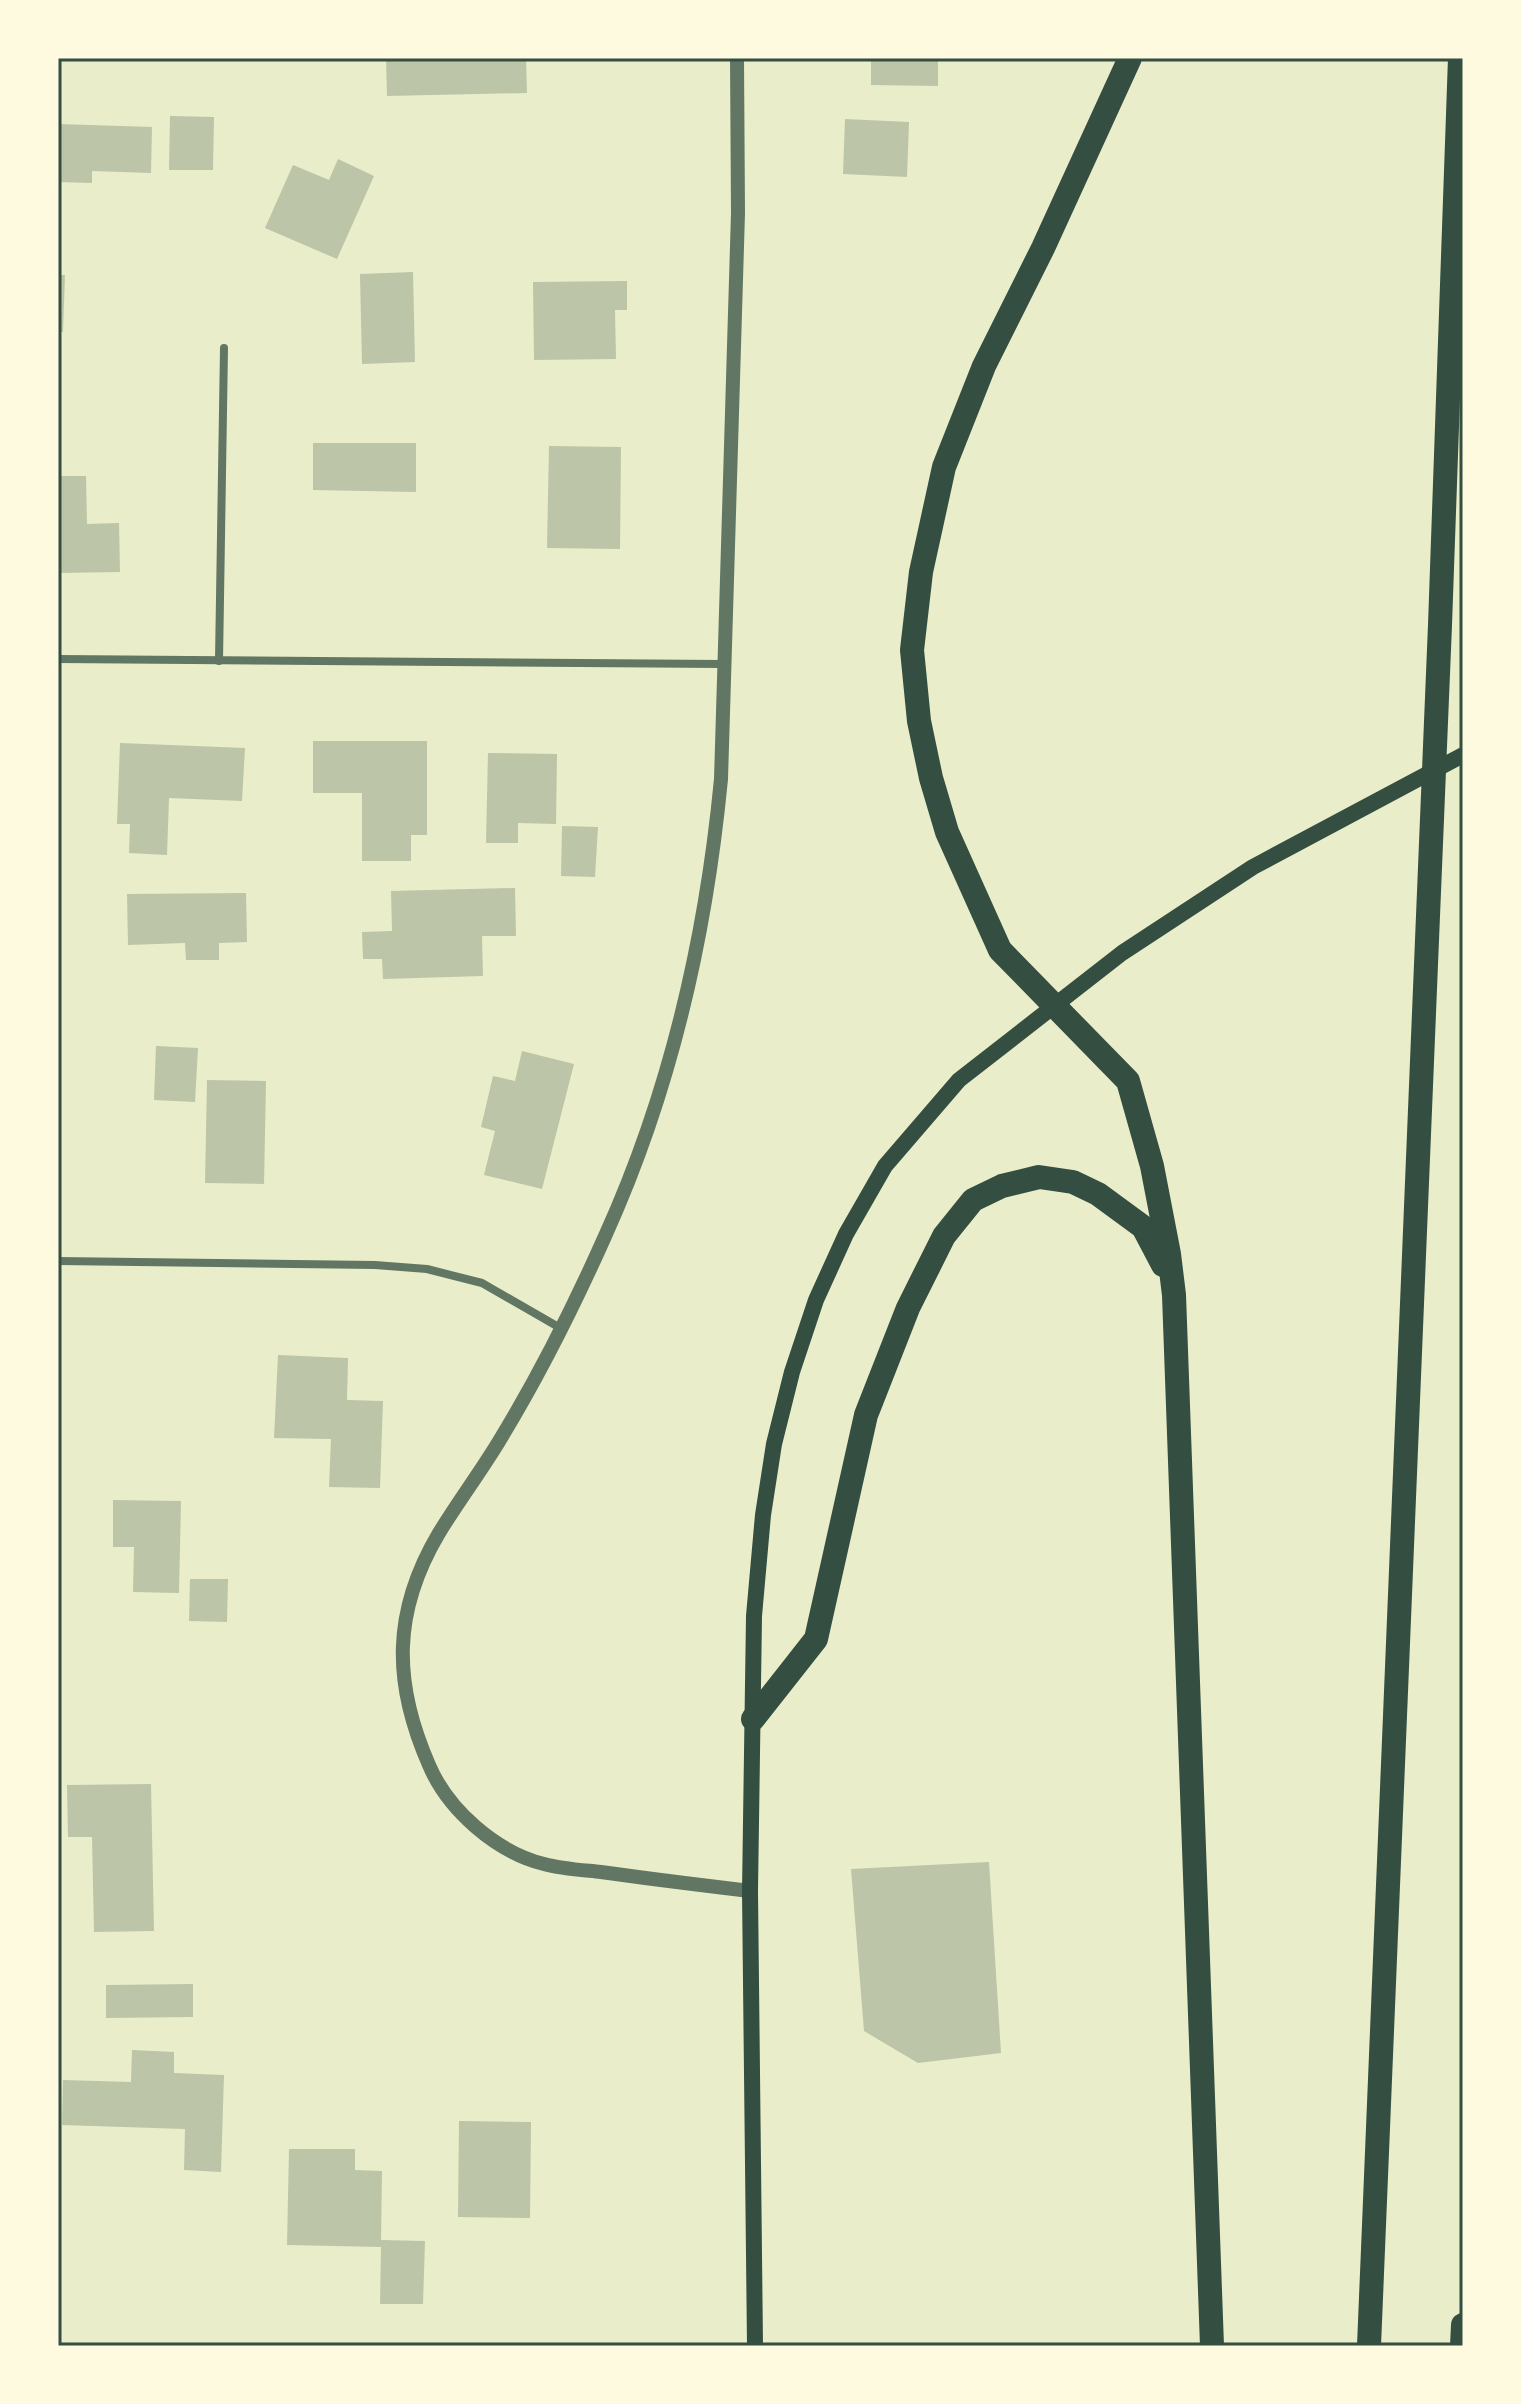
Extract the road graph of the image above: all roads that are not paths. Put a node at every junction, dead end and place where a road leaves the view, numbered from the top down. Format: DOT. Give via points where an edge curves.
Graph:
graph roads {
  1 [pos="737,58"];
  2 [pos="1130,58"];
  3 [pos="1460,58"];
  4 [pos="224,348"];
  5 [pos="58,659"];
  6 [pos="219,661"];
  7 [pos="723,664"];
  8 [pos="1463,755"];
  9 [pos="1055,1007"];
  10 [pos="58,1261"];
  11 [pos="1174,1295"];
  12 [pos="562,1329"];
  13 [pos="753,1719"];
  14 [pos="750,1891"];
  15 [pos="1463,2325"];
  16 [pos="755,2346"];
  17 [pos="1212,2346"];
  18 [pos="1369,2346"];
  19 [pos="1462,2346"];
  1 -- 7 [label="street" via="738,213"];
  2 -- 9 [label="highway" via="984,366 944,467 921,572 912,650 919,721 947,832 1000,950"];
  3 -- 18 [label="highway"];
  4 -- 6 [label="street"];
  5 -- 6 [label="street"];
  6 -- 7 [label="street"];
  7 -- 12 [label="street" via="716,837 683,1013 646,1136"];
  8 -- 9 [label="main road" via="1253,867 1122,953"];
  9 -- 11 [label="highway" via="1128,1081 1152,1166"];
  9 -- 13 [label="main road" via="959,1080 885,1166 816,1300 792,1372 770,1472 754,1616"];
  10 -- 12 [label="street" via="427,1269 482,1283"];
  11 -- 13 [label="highway" via="1143,1227 1073,1182 1039,1177 973,1200 944,1236 908,1308 866,1415 816,1639"];
  11 -- 17 [label="highway"];
  12 -- 14 [label="street" via="498,1444 437,1536 413,1591 403,1629 401,1669 422,1749 438,1786 470,1820 504,1847 543,1864"];
  13 -- 14 [label="main road"];
  14 -- 16 [label="main road"];
  15 -- 19 [label="highway"];
}
